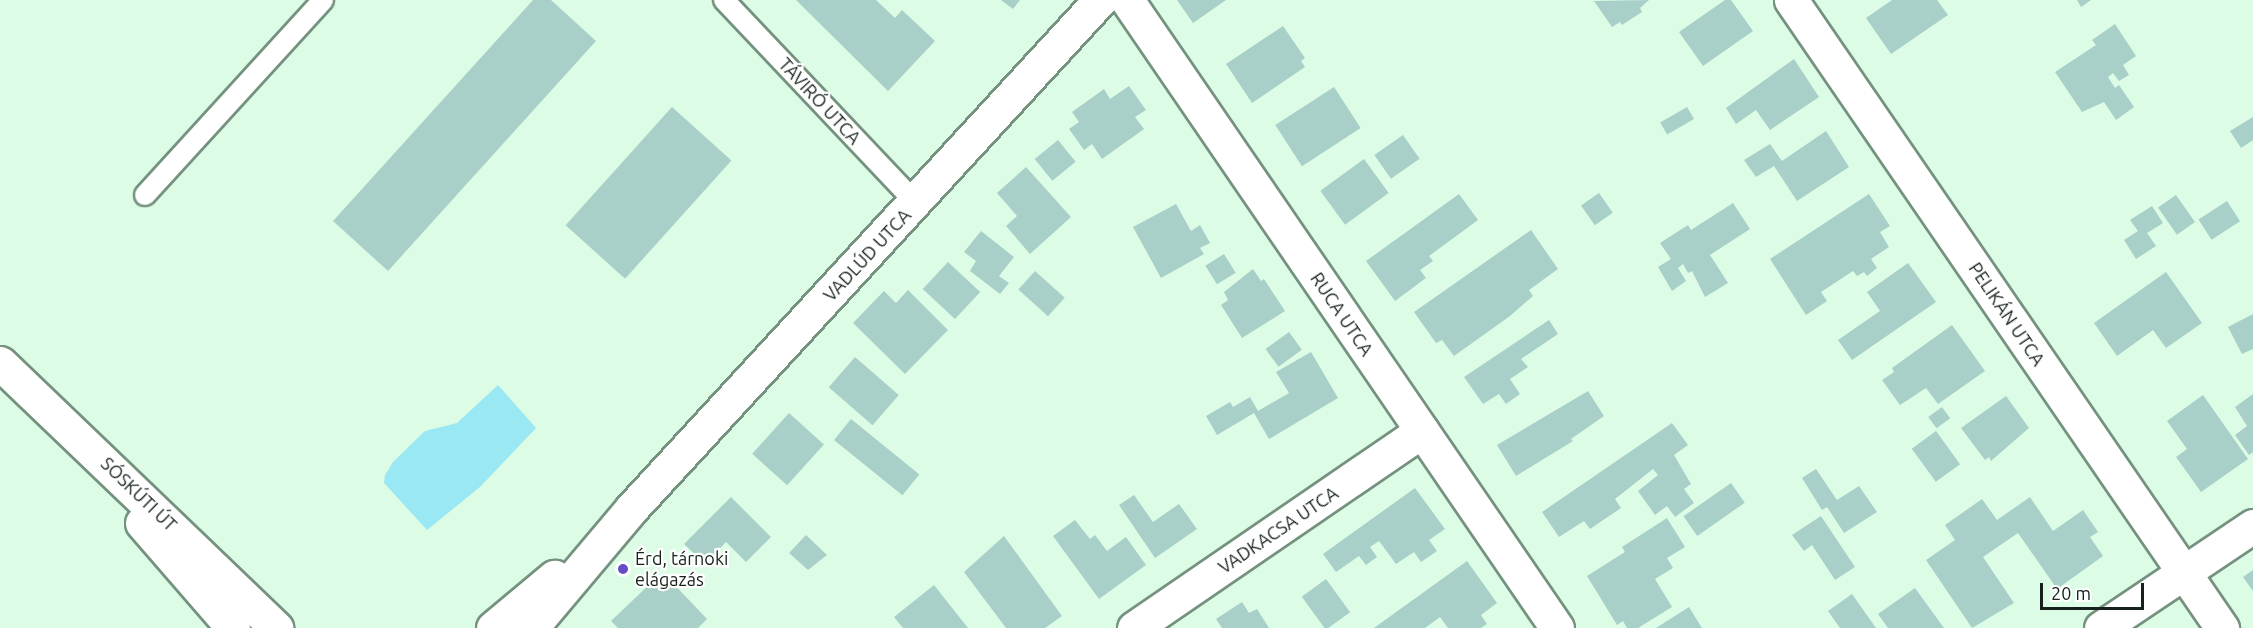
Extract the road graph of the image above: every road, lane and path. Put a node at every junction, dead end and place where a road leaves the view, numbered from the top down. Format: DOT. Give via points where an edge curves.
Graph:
graph roads {
  1 [pos="323,0"];
  2 [pos="724,0"];
  3 [pos="1100,0"];
  4 [pos="1126,0"];
  5 [pos="1791,0"];
  6 [pos="145,195"];
  7 [pos="916,203"];
  8 [pos="0,363"];
  9 [pos="0,370"];
  10 [pos="1422,431"];
  11 [pos="632,508"];
  12 [pos="2253,525"];
  13 [pos="2184,572"];
  14 [pos="233,628"];
  15 [pos="276,628"];
  16 [pos="493,628"];
  17 [pos="531,628"];
  18 [pos="1134,628"];
  19 [pos="1557,628"];
  20 [pos="2101,628"];
  21 [pos="2222,628"];
  1 -- 6 [label="lane"];
  2 -- 7 [label="lane, TÁVIRÓ UTCA"];
  3 -- 7 [label="street, VADLÚD UTCA"];
  4 -- 10 [label="street, RUCA UTCA"];
  5 -- 13 [label="street, PELIKÁN UTCA"];
  7 -- 11 [label="street, VADLÚD UTCA"];
  8 -- 15 [label="street, SÓSKÚTI ÚT"];
  9 -- 14 [label="street, SÓSKÚTI ÚT"];
  10 -- 18 [label="street, VADKACSA UTCA"];
  10 -- 19 [label="street, RUCA UTCA"];
  11 -- 16 [label="street, VADLÚD UTCA"];
  11 -- 17 [label="street, VADLÚD UTCA"];
  12 -- 13 [label="street"];
  13 -- 20 [label="street"];
  13 -- 21 [label="street, PELIKÁN UTCA"];
}
